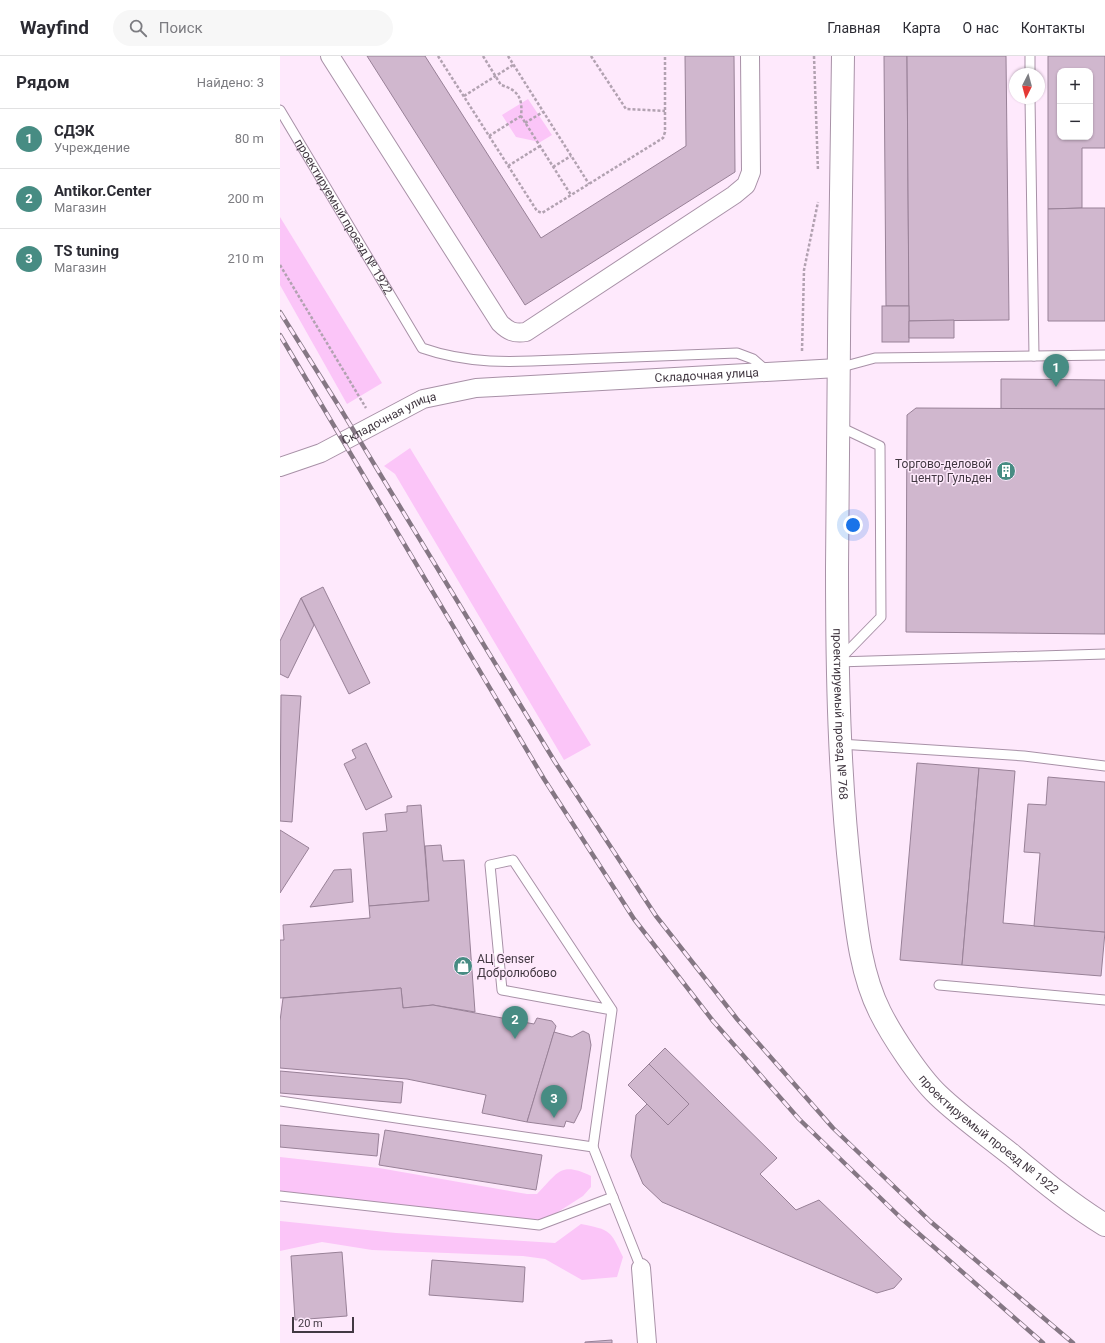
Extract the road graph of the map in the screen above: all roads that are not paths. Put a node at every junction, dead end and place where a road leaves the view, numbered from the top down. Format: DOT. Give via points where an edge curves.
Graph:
graph roads {
  1 [pos="330,56"];
  2 [pos="750,56"];
  3 [pos="843,56"];
  4 [pos="1030,56"];
  5 [pos="1030,68"];
  6 [pos="1030,104"];
  7 [pos="280,110"];
  8 [pos="1105,355"];
  9 [pos="1034,356"];
  10 [pos="838,368"];
  11 [pos="770,373"];
  12 [pos="838,426"];
  13 [pos="280,467"];
  14 [pos="1105,654"];
  15 [pos="837,662"];
  16 [pos="839,744"];
  17 [pos="1105,766"];
  18 [pos="939,985"];
  19 [pos="1105,1000"];
  20 [pos="612,1010"];
  21 [pos="902,1048"];
  22 [pos="280,1101"];
  23 [pos="593,1147"];
  24 [pos="280,1196"];
  25 [pos="613,1197"];
  26 [pos="1105,1225"];
  27 [pos="641,1268"];
  28 [pos="647,1343"];
  1 -- 2 [label="street" via="500,323 508,331 517,333 526,332 746,185 751,172"];
  3 -- 10 [label="street"];
  4 -- 5 [label="lane"];
  6 -- 9 [label="lane"];
  7 -- 11 [label="lane, проектируемый проезд № 1922" via="422,348 445,356 477,361 737,352 753,359"];
  8 -- 9 [label="lane"];
  9 -- 10 [label="lane" via="875,358"];
  10 -- 11 [label="street, Складочная улица"];
  10 -- 12 [label="street, проектируемый проезд № 768"];
  11 -- 13 [label="street, Складочная улица" via="476,388 423,400 321,453"];
  12 -- 15 [label="street, проектируемый проезд № 768"];
  12 -- 15 [label="lane" via="880,446 881,617"];
  14 -- 15 [label="lane"];
  15 -- 16 [label="street, проектируемый проезд № 768"];
  16 -- 17 [label="lane" via="1024,756"];
  16 -- 21 [label="street, проектируемый проезд № 768" via="853,900 867,976 879,1010"];
  18 -- 19 [label="lane"];
  20 -- 20 [label="lane" via="513,860 490,865 502,990"];
  20 -- 23 [label="lane"];
  21 -- 26 [label="street, проектируемый проезд № 1922" via="936,1094 1084,1212"];
  22 -- 23 [label="lane"];
  23 -- 25 [label="lane"];
  24 -- 25 [label="lane" via="539,1225"];
  25 -- 27 [label="lane"];
  27 -- 28 [label="street"];
}
